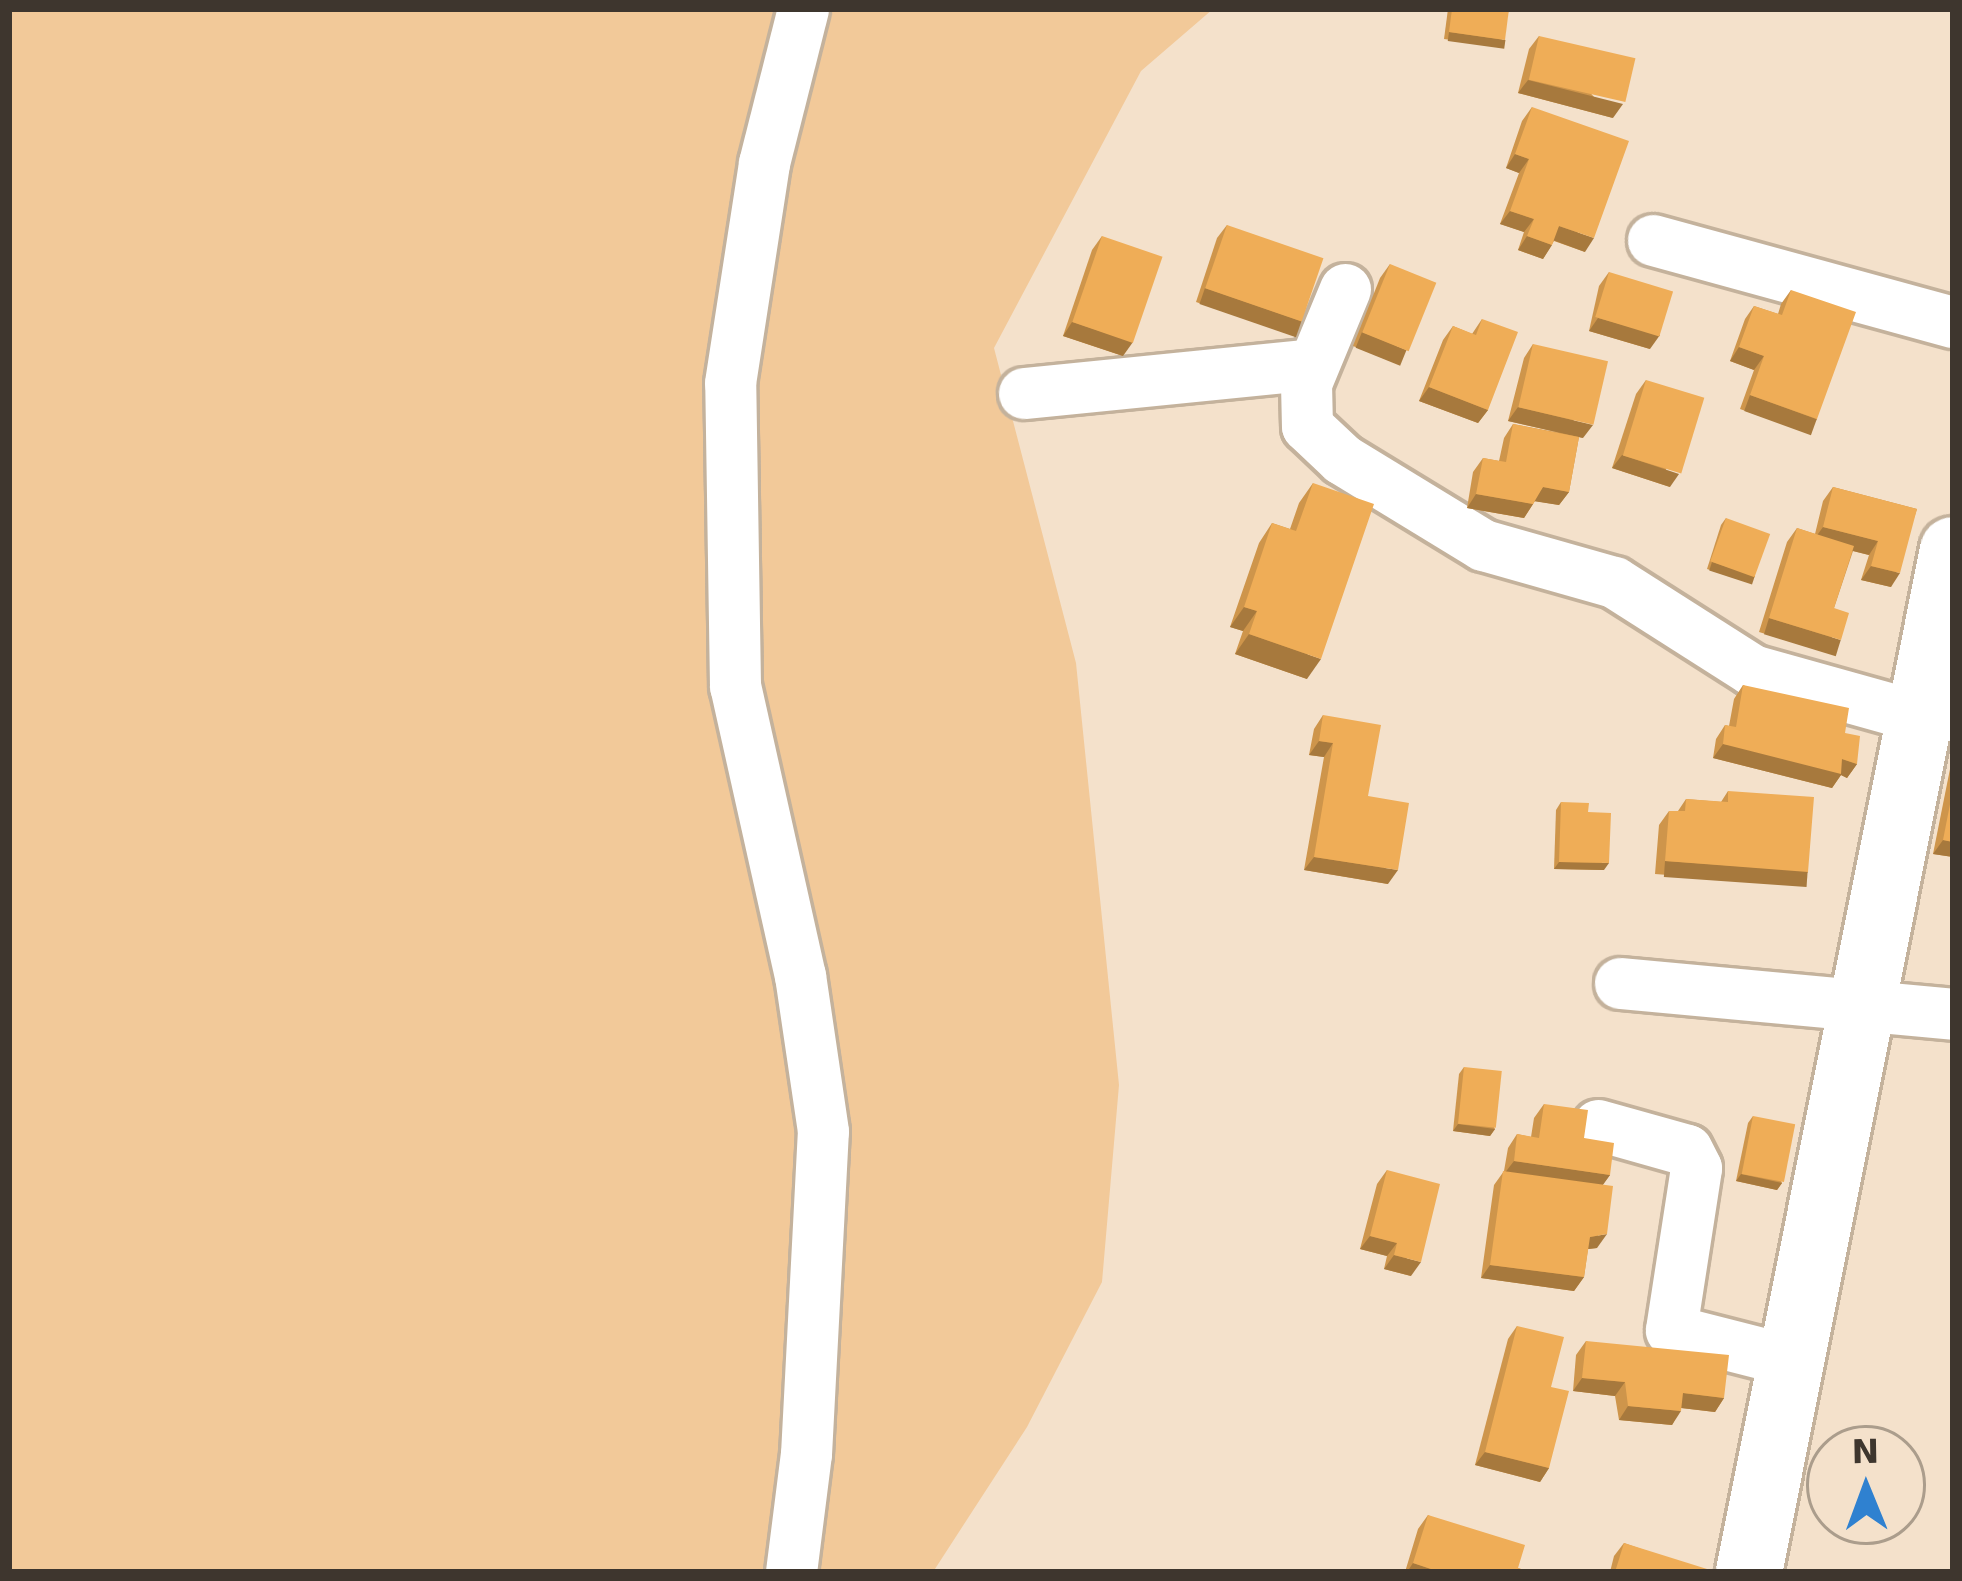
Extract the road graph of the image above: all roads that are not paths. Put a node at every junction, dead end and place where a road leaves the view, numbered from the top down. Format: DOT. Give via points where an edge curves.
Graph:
graph roads {
  1 [pos="803,9"];
  2 [pos="1653,240"];
  3 [pos="1346,289"];
  4 [pos="1953,322"];
  5 [pos="1313,364"];
  6 [pos="1024,393"];
  7 [pos="1953,550"];
  8 [pos="1935,716"];
  9 [pos="1620,983"];
  10 [pos="1863,1006"];
  11 [pos="1953,1014"];
  12 [pos="1598,1125"];
  13 [pos="1793,1361"];
  14 [pos="791,1572"];
  15 [pos="1749,1572"];
  1 -- 14 [label="street" via="764,163 730,382 735,686 800,976 824,1131 806,1454"];
  2 -- 4 [label="street"];
  3 -- 5 [label="street"];
  5 -- 6 [label="street"];
  5 -- 8 [label="street" via="1307,426 1342,459 1483,544 1614,582 1752,670"];
  7 -- 8 [label="street"];
  8 -- 10 [label="street"];
  9 -- 10 [label="street"];
  10 -- 11 [label="street"];
  10 -- 13 [label="street"];
  12 -- 13 [label="street" via="1687,1150 1696,1168 1670,1330"];
  13 -- 15 [label="street"];
}
